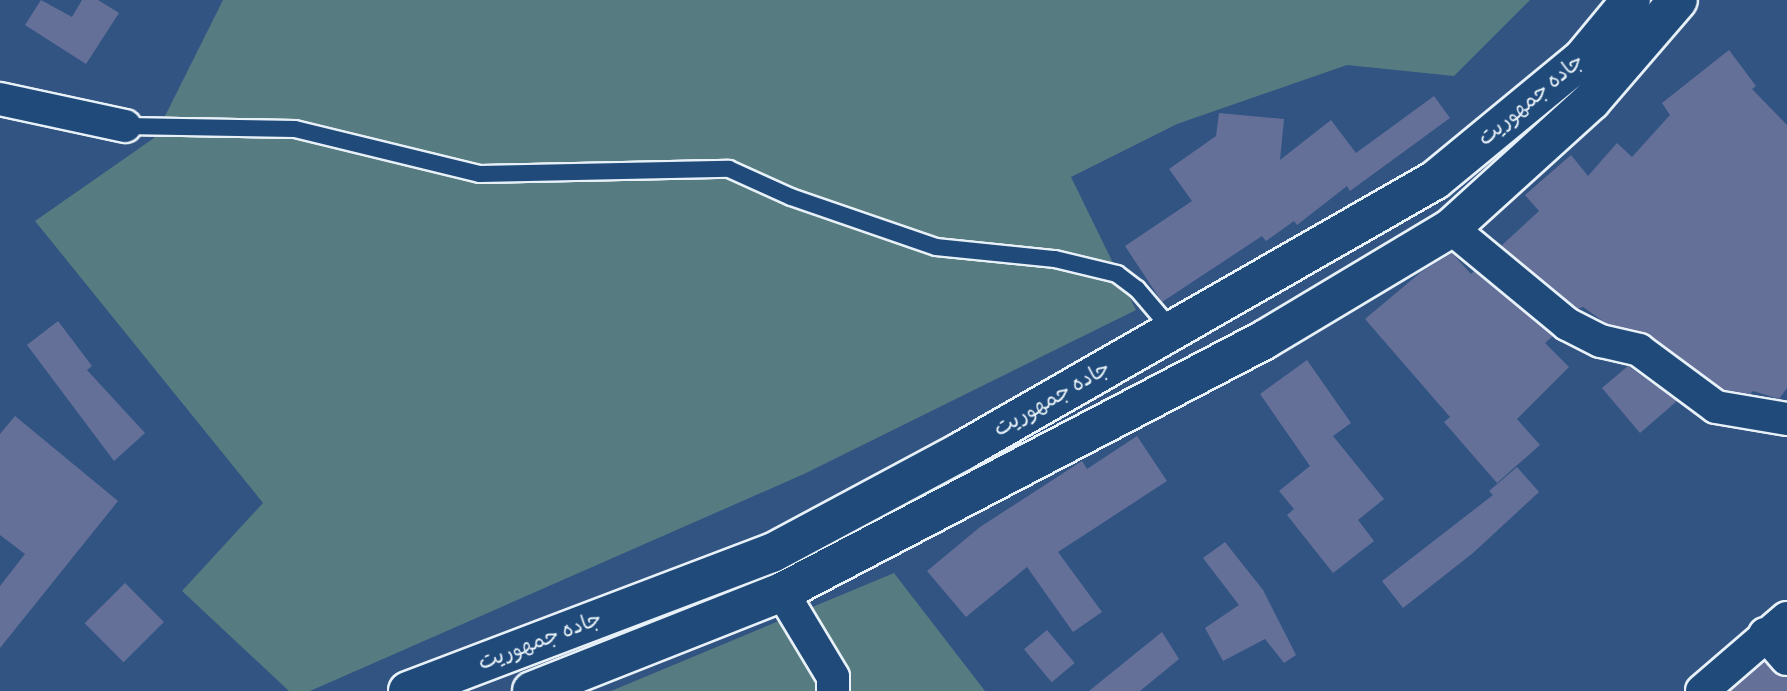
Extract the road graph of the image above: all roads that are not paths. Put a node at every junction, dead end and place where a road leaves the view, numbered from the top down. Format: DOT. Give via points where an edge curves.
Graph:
graph roads {
  1 [pos="1631,0"];
  2 [pos="1678,0"];
  3 [pos="0,79"];
  4 [pos="14,102"];
  5 [pos="125,126"];
  6 [pos="1451,228"];
  7 [pos="1172,330"];
  8 [pos="1787,419"];
  9 [pos="782,592"];
  10 [pos="1776,626"];
  11 [pos="1787,659"];
  12 [pos="408,691"];
  13 [pos="532,691"];
  14 [pos="833,691"];
  15 [pos="1702,691"];
  1 -- 7 [label="main road, جاده جمهوریت" via="1583,58 1435,180"];
  2 -- 6 [label="main road, جاده جمهوریت" via="1591,101"];
  3 -- 4 [label="street"];
  4 -- 5 [label="street"];
  5 -- 7 [label="lane" via="295,130 480,174 729,169 791,197 936,247 1055,259 1117,274 1137,289"];
  6 -- 8 [label="street" via="1567,324 1601,341 1639,350 1716,407"];
  6 -- 9 [label="main road, جاده جمهوریت" via="1264,340"];
  7 -- 12 [label="main road, جاده جمهوریت" via="772,553"];
  9 -- 13 [label="main road, جاده جمهوریت"];
  9 -- 14 [label="street" via="833,677"];
  10 -- 11 [label="street"];
  10 -- 15 [label="street"];
}
